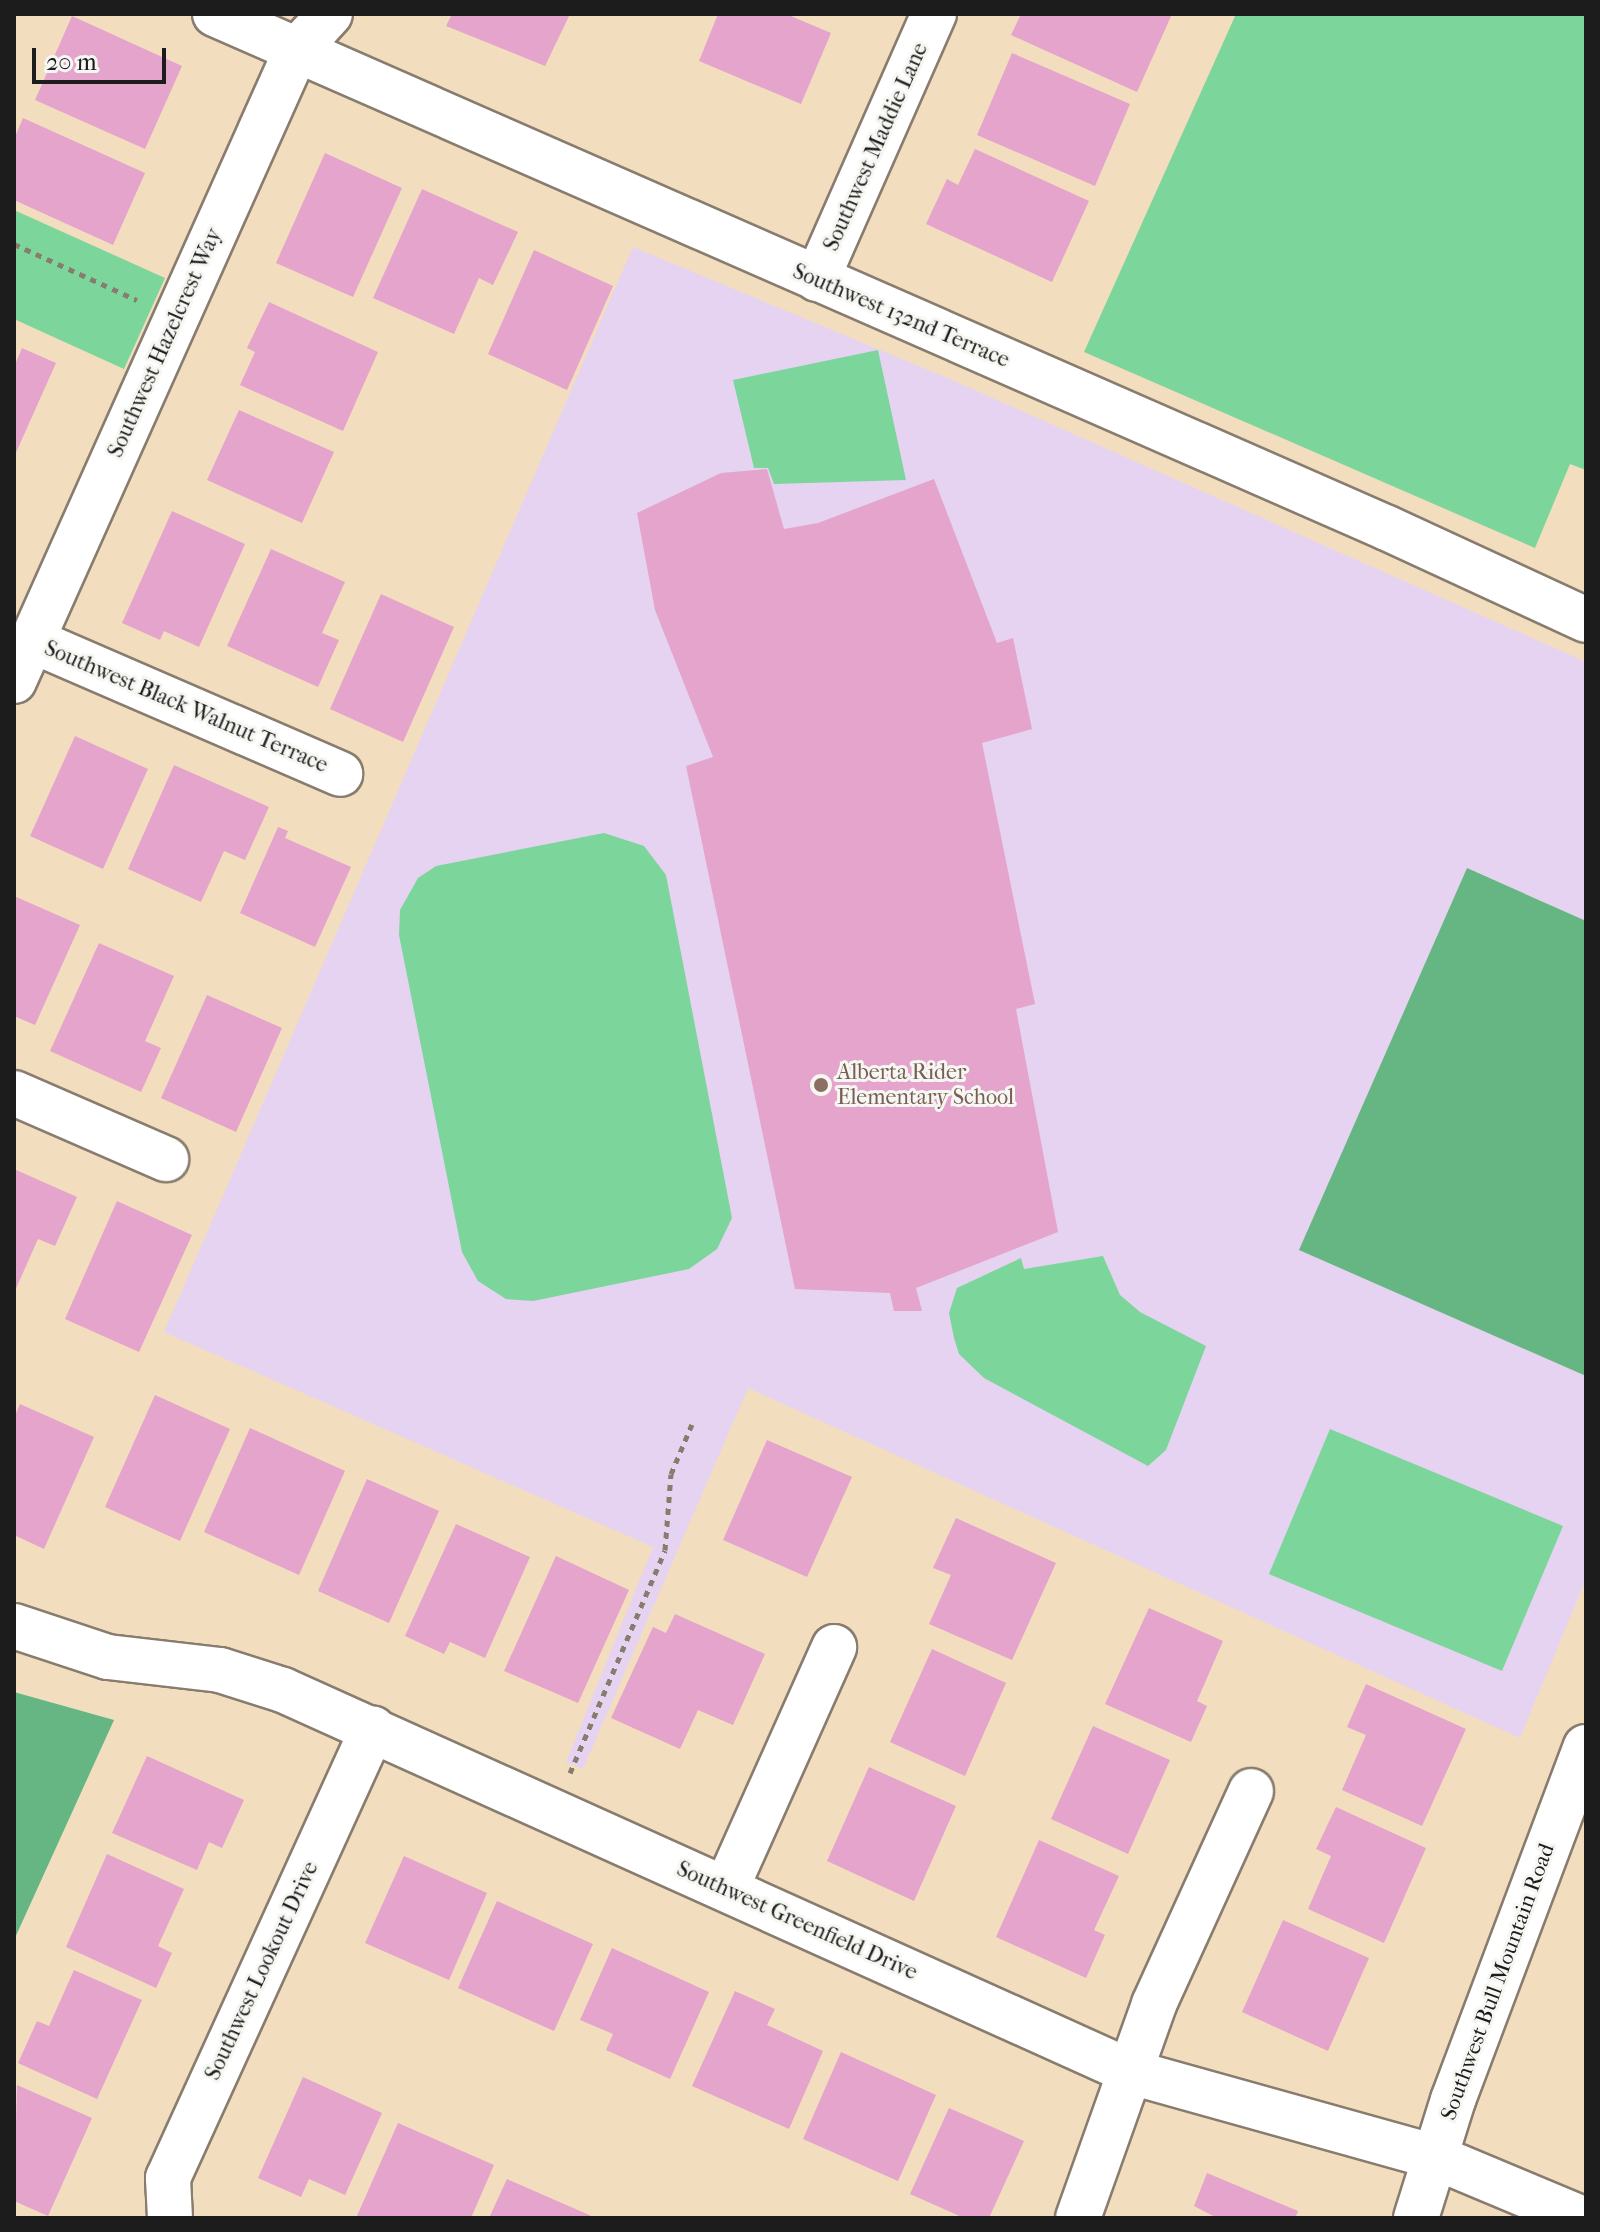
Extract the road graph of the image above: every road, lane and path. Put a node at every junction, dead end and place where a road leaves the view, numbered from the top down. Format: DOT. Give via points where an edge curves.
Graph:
graph roads {
  1 [pos="215,14"];
  2 [pos="330,14"];
  3 [pos="934,14"];
  4 [pos="296,51"];
  5 [pos="14,244"];
  6 [pos="817,279"];
  7 [pos="177,317"];
  8 [pos="1586,620"];
  9 [pos="31,640"];
  10 [pos="14,681"];
  11 [pos="340,774"];
  12 [pos="14,1093"];
  13 [pos="166,1159"];
  14 [pos="692,1424"];
  15 [pos="14,1626"];
  16 [pos="834,1647"];
  17 [pos="373,1728"];
  18 [pos="1586,1747"];
  19 [pos="1251,1791"];
  20 [pos="555,1811"];
  21 [pos="726,1889"];
  22 [pos="1131,2072"];
  23 [pos="1435,2157"];
  24 [pos="170,2218"];
  25 [pos="1078,2218"];
  26 [pos="1416,2218"];
  27 [pos="1581,2218"];
  1 -- 4 [label="street, Southwest 132nd Terrace"];
  2 -- 4 [label="street, Southwest Hazelcrest Way"];
  3 -- 6 [label="street, Southwest Maddie Lane"];
  4 -- 6 [label="street, Southwest 132nd Terrace"];
  4 -- 7 [label="street, Southwest Hazelcrest Way"];
  5 -- 7 [label="path"];
  6 -- 8 [label="street, Southwest 132nd Terrace"];
  7 -- 9 [label="street, Southwest Hazelcrest Way"];
  9 -- 10 [label="street, Southwest Hazelcrest Way"];
  9 -- 11 [label="street, Southwest Black Walnut Terrace"];
  12 -- 13 [label="street"];
  14 -- 20 [label="path" via="671,1474 665,1550"];
  15 -- 17 [label="street, Southwest Greenfield Drive" via="108,1657 220,1670"];
  16 -- 21 [label="street"];
  17 -- 20 [label="street, Southwest Greenfield Drive"];
  17 -- 24 [label="street, Southwest Lookout Drive" via="168,2178"];
  18 -- 23 [label="street, Southwest Bull Mountain Road"];
  19 -- 22 [label="street" via="1154,2004"];
  20 -- 21 [label="street, Southwest Greenfield Drive"];
  21 -- 22 [label="street, Southwest Greenfield Drive"];
  22 -- 23 [label="street, Southwest Greenfield Drive"];
  22 -- 25 [label="street"];
  23 -- 26 [label="street, Southwest Bull Mountain Road"];
  23 -- 27 [label="street, Southwest Greenfield Drive"];
}
